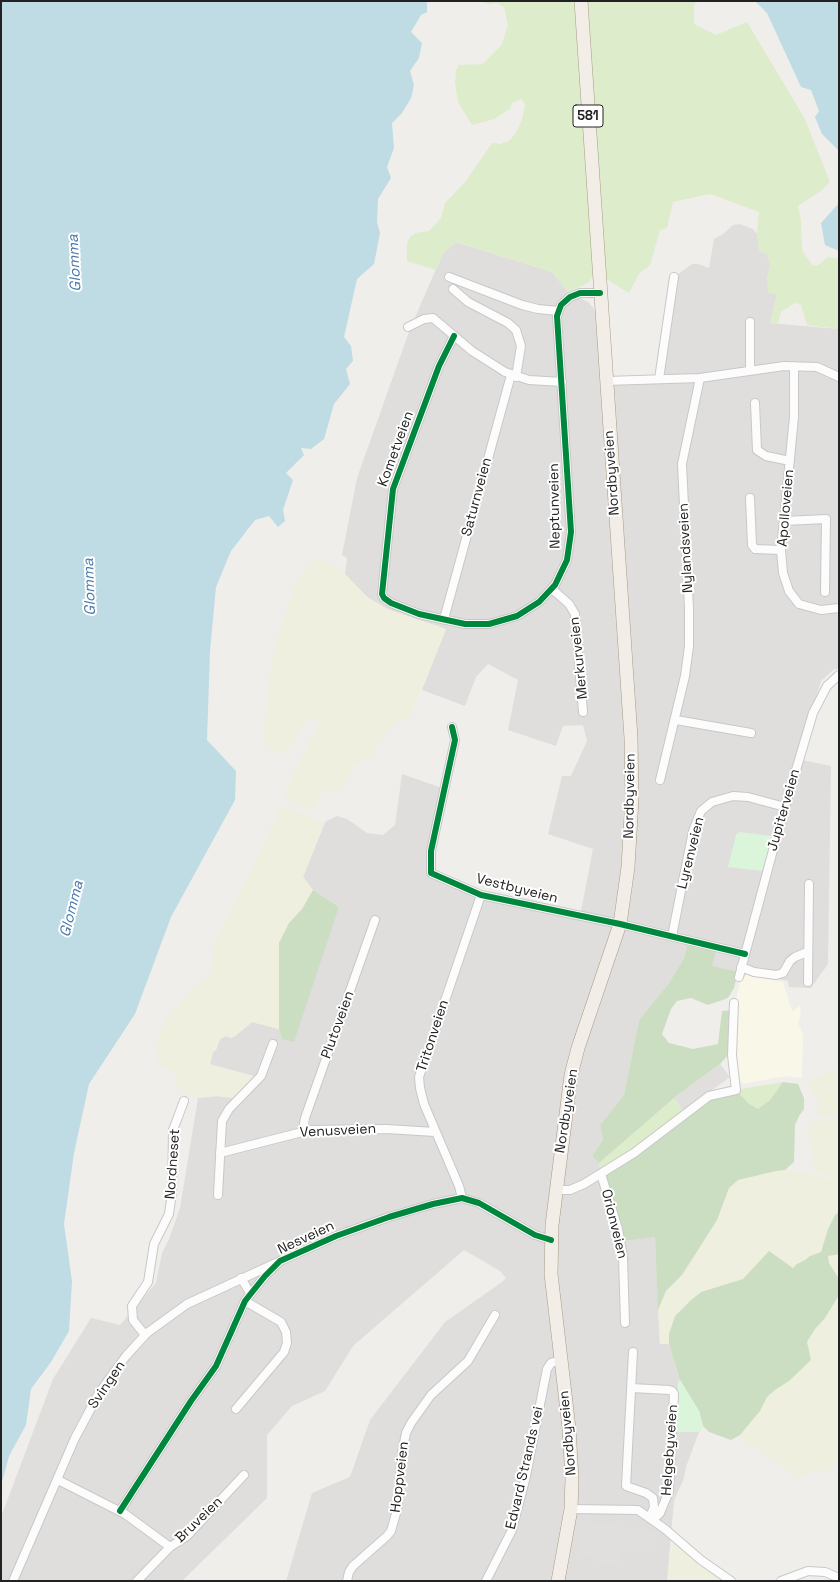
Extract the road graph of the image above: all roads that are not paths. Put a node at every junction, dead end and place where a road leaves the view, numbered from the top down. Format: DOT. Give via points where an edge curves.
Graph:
graph roads {
  1 [pos="580,1"];
  2 [pos="674,277"];
  3 [pos="449,278"];
  4 [pos="454,289"];
  5 [pos="600,293"];
  6 [pos="558,311"];
  7 [pos="750,322"];
  8 [pos="408,328"];
  9 [pos="454,336"];
  10 [pos="794,366"];
  11 [pos="750,370"];
  12 [pos="514,376"];
  13 [pos="839,377"];
  14 [pos="700,378"];
  15 [pos="659,379"];
  16 [pos="606,381"];
  17 [pos="562,382"];
  18 [pos="755,403"];
  19 [pos="790,461"];
  20 [pos="750,498"];
  21 [pos="784,521"];
  22 [pos="782,550"];
  23 [pos="552,589"];
  24 [pos="825,592"];
  25 [pos="386,600"];
  26 [pos="839,608"];
  27 [pos="444,619"];
  28 [pos="839,675"];
  29 [pos="583,712"];
  30 [pos="676,720"];
  31 [pos="452,727"];
  32 [pos="751,733"];
  33 [pos="660,780"];
  34 [pos="785,807"];
  35 [pos="809,884"];
  36 [pos="481,895"];
  37 [pos="375,920"];
  38 [pos="620,924"];
  39 [pos="672,936"];
  40 [pos="807,952"];
  41 [pos="745,954"];
  42 [pos="741,967"];
  43 [pos="739,977"];
  44 [pos="808,982"];
  45 [pos="734,1004"];
  46 [pos="273,1044"];
  47 [pos="184,1100"];
  48 [pos="303,1130"];
  49 [pos="436,1132"];
  50 [pos="220,1152"];
  51 [pos="601,1174"];
  52 [pos="556,1190"];
  53 [pos="218,1195"];
  54 [pos="462,1198"];
  55 [pos="551,1240"];
  56 [pos="280,1261"];
  57 [pos="241,1278"];
  58 [pos="250,1293"];
  59 [pos="244,1302"];
  60 [pos="495,1314"];
  61 [pos="625,1323"];
  62 [pos="145,1336"];
  63 [pos="634,1352"];
  64 [pos="561,1360"];
  65 [pos="632,1388"];
  66 [pos="236,1409"];
  67 [pos="244,1475"];
  68 [pos="58,1480"];
  69 [pos="571,1509"];
  70 [pos="120,1511"];
  71 [pos="650,1517"];
  72 [pos="170,1547"];
  73 [pos="839,1578"];
  74 [pos="13,1581"];
  75 [pos="137,1581"];
  76 [pos="347,1581"];
  77 [pos="486,1581"];
  78 [pos="558,1581"];
  79 [pos="731,1581"];
  80 [pos="781,1581"];
  1 -- 5 [label="main road, Nordbyveien / 581"];
  2 -- 15 [label="street"];
  3 -- 6 [label="street" via="522,305"];
  4 -- 12 [label="street, Saturnveien" via="468,302 508,323 516,330 521,346"];
  5 -- 6 [label="street" via="575,294 566,300"];
  5 -- 16 [label="main road, Nordbyveien / 581"];
  6 -- 17 [label="street, Neptunveien"];
  7 -- 11 [label="street"];
  8 -- 9 [label="street" via="424,319 433,318"];
  9 -- 12 [label="street" via="491,364"];
  9 -- 25 [label="street, Kometveien" via="439,366 393,489 382,591"];
  10 -- 11 [label="street"];
  10 -- 13 [label="street" via="817,367"];
  10 -- 19 [label="street, Apolloveien" via="794,417"];
  11 -- 14 [label="street"];
  12 -- 17 [label="street" via="540,382"];
  12 -- 27 [label="street, Saturnveien"];
  14 -- 15 [label="street"];
  14 -- 30 [label="street, Nylandsveien" via="689,420 682,464 689,637 685,676"];
  15 -- 16 [label="street"];
  16 -- 38 [label="main road, Nordbyveien / 581" via="632,760 630,844"];
  17 -- 23 [label="street, Neptunveien" via="571,539 564,568"];
  18 -- 19 [label="street" via="757,450 762,455"];
  19 -- 21 [label="street, Apolloveien"];
  20 -- 22 [label="street" via="752,545 755,549"];
  21 -- 22 [label="street, Apolloveien"];
  21 -- 24 [label="street" via="826,519"];
  22 -- 26 [label="street, Apolloveien" via="785,580 795,600 816,610"];
  23 -- 27 [label="street, Neptunveien" via="529,609 503,621 477,625"];
  23 -- 29 [label="street, Merkurveien" via="569,604 575,614"];
  25 -- 27 [label="street, Neptunveien" via="412,611"];
  28 -- 34 [label="street, Jupiterveien" via="827,686 813,713"];
  30 -- 32 [label="street"];
  30 -- 33 [label="street, Nylandsveien"];
  31 -- 36 [label="street, Vestbyveien" via="455,740 432,851 431,873"];
  34 -- 39 [label="street, Lyrenveien" via="748,797 733,796 712,802 701,811 693,831"];
  34 -- 41 [label="street, Jupiterveien"];
  35 -- 40 [label="street"];
  36 -- 38 [label="street, Vestbyveien"];
  36 -- 49 [label="street, Tritonveien" via="420,1073 421,1096"];
  37 -- 48 [label="street, Plutoveien" via="304,1118"];
  38 -- 39 [label="street, Vestbyveien"];
  38 -- 52 [label="main road, Nordbyveien / 581" via="571,1075"];
  39 -- 41 [label="street, Vestbyveien"];
  40 -- 42 [label="street" via="795,957 783,973 776,975"];
  40 -- 44 [label="street"];
  41 -- 42 [label="street, Jupiterveien"];
  42 -- 43 [label="street, Jupiterveien"];
  45 -- 51 [label="street" via="732,1055 736,1090 709,1096 634,1153"];
  46 -- 50 [label="street" via="261,1076 223,1117"];
  47 -- 62 [label="street, Nordneset" via="173,1130 169,1214 154,1244 148,1282 132,1306 133,1320"];
  48 -- 49 [label="street, Venusveien" via="381,1129"];
  48 -- 50 [label="street, Venusveien"];
  49 -- 54 [label="street, Tritonveien"];
  50 -- 53 [label="street"];
  51 -- 52 [label="street" via="576,1187"];
  51 -- 61 [label="street, Orionveien" via="624,1257"];
  52 -- 55 [label="main road, Nordbyveien / 581"];
  54 -- 55 [label="street, Nesveien" via="479,1203 535,1235"];
  54 -- 56 [label="street, Nesveien" via="389,1216"];
  55 -- 64 [label="main road, Nordbyveien / 581" via="552,1280"];
  56 -- 57 [label="street, Svingen"];
  56 -- 58 [label="street, Nesveien"];
  57 -- 58 [label="street"];
  57 -- 62 [label="street, Svingen" via="187,1304"];
  58 -- 59 [label="street, Nesveien"];
  59 -- 66 [label="street" via="281,1322 286,1332 287,1343 284,1352"];
  59 -- 70 [label="street, Nesveien" via="216,1366"];
  60 -- 76 [label="street, Hoppveien" via="468,1361 431,1395 410,1423 402,1453 397,1510 391,1530 354,1566"];
  62 -- 68 [label="street, Svingen" via="126,1356 92,1405"];
  63 -- 65 [label="street, Helgebyveien"];
  64 -- 69 [label="main road, Nordbyveien / 581" via="572,1464"];
  64 -- 77 [label="street, Edvard Strands vei" via="551,1363 547,1369 533,1443 512,1530"];
  65 -- 71 [label="street, Helgebyveien" via="626,1486 646,1493 652,1498 654,1507"];
  65 -- 71 [label="street, Helgebyveien" via="669,1390 674,1394 669,1491 660,1513"];
  67 -- 72 [label="street, Bruveien" via="187,1536"];
  68 -- 70 [label="street"];
  68 -- 74 [label="street, Svingen"];
  69 -- 71 [label="street" via="632,1508"];
  69 -- 78 [label="main road, Nordbyveien / 581"];
  70 -- 72 [label="street"];
  71 -- 79 [label="street" via="701,1560"];
  72 -- 75 [label="street, Bruveien"];
  73 -- 80 [label="street" via="825,1572 808,1571"];
}
